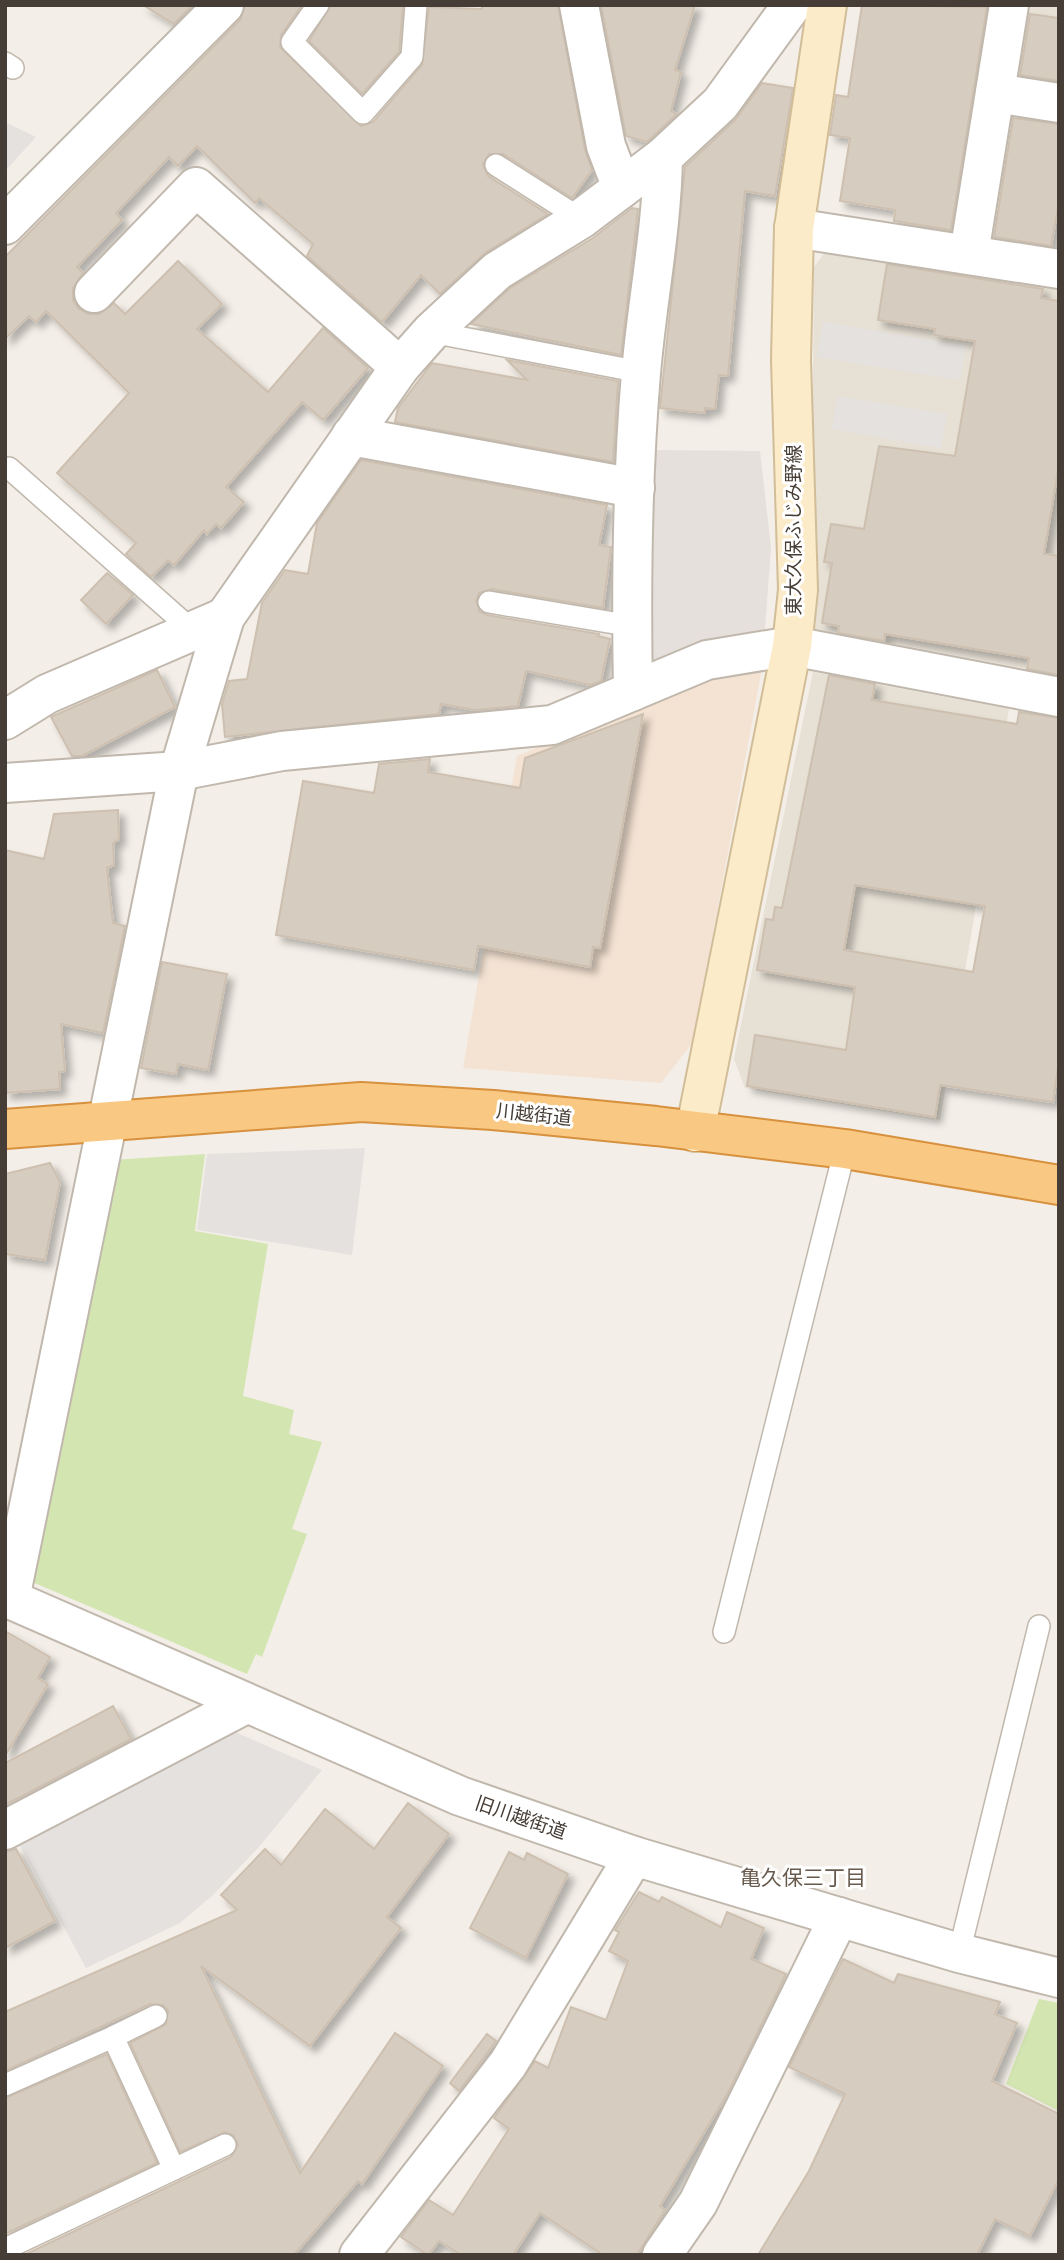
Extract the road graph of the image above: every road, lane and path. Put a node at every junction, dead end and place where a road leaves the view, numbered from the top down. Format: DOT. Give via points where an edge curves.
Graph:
graph roads {
  1 [pos="224,5"];
  2 [pos="318,5"];
  3 [pos="416,5"];
  4 [pos="579,5"];
  5 [pos="792,5"];
  6 [pos="827,5"];
  7 [pos="1009,5"];
  8 [pos="995,93"];
  9 [pos="1059,103"];
  10 [pos="663,157"];
  11 [pos="496,165"];
  12 [pos="622,188"];
  13 [pos="580,219"];
  14 [pos="5,225"];
  15 [pos="794,228"];
  16 [pos="969,254"];
  17 [pos="1059,269"];
  18 [pos="94,293"];
  19 [pos="431,332"];
  20 [pos="400,368"];
  21 [pos="641,372"];
  22 [pos="351,436"];
  23 [pos="9,468"];
  24 [pos="635,488"];
  25 [pos="489,602"];
  26 [pos="209,624"];
  27 [pos="632,626"];
  28 [pos="792,646"];
  29 [pos="633,691"];
  30 [pos="1059,697"];
  31 [pos="5,720"];
  32 [pos="180,771"];
  33 [pos="5,783"];
  34 [pos="108,1122"];
  35 [pos="5,1129"];
  36 [pos="695,1132"];
  37 [pos="845,1149"];
  38 [pos="1059,1185"];
  39 [pos="8,1598"];
  40 [pos="1039,1626"];
  41 [pos="724,1632"];
  42 [pos="246,1704"];
  43 [pos="5,1830"];
  44 [pos="634,1856"];
  45 [pos="839,1917"];
  46 [pos="959,1953"];
  47 [pos="1059,1978"];
  48 [pos="156,2016"];
  49 [pos="113,2037"];
  50 [pos="5,2085"];
  51 [pos="225,2144"];
  52 [pos="174,2169"];
  53 [pos="5,2249"];
  54 [pos="359,2255"];
  55 [pos="662,2255"];
  1 -- 14 [label="street"];
  2 -- 3 [label="lane" via="292,42 363,113 412,57"];
  4 -- 12 [label="street" via="606,146"];
  5 -- 10 [label="street" via="720,104"];
  6 -- 15 [label="main road, 東大久保ふじみ野線"];
  7 -- 8 [label="street"];
  8 -- 9 [label="street"];
  8 -- 16 [label="street"];
  10 -- 12 [label="street"];
  10 -- 21 [label="street"];
  11 -- 13 [label="lane"];
  12 -- 13 [label="street"];
  13 -- 19 [label="street" via="497,271"];
  15 -- 16 [label="street"];
  15 -- 28 [label="main road, 東大久保ふじみ野線" via="791,360 797,590"];
  16 -- 17 [label="street"];
  18 -- 20 [label="street" via="196,187"];
  19 -- 20 [label="street"];
  19 -- 21 [label="lane"];
  20 -- 22 [label="street"];
  21 -- 24 [label="street"];
  22 -- 24 [label="street"];
  22 -- 26 [label="street"];
  23 -- 26 [label="lane"];
  24 -- 27 [label="street"];
  25 -- 27 [label="lane"];
  26 -- 31 [label="street" via="47,694"];
  26 -- 32 [label="street"];
  27 -- 29 [label="street"];
  28 -- 29 [label="street" via="707,660"];
  28 -- 30 [label="street"];
  28 -- 36 [label="main road, 東大久保ふじみ野線"];
  29 -- 32 [label="street" via="552,725 282,751"];
  32 -- 33 [label="street"];
  32 -- 34 [label="street"];
  34 -- 35 [label="highway, 川越街道"];
  34 -- 36 [label="highway, 川越街道" via="361,1102 493,1110"];
  34 -- 39 [label="street"];
  36 -- 37 [label="highway, 川越街道"];
  37 -- 38 [label="highway, 川越街道"];
  37 -- 41 [label="lane"];
  39 -- 42 [label="street, 旧川越街道"];
  40 -- 46 [label="lane"];
  42 -- 43 [label="street"];
  42 -- 44 [label="street, 旧川越街道" via="460,1796"];
  44 -- 45 [label="street, 旧川越街道"];
  44 -- 54 [label="street" via="508,2064"];
  45 -- 46 [label="street, 旧川越街道"];
  45 -- 55 [label="street" via="698,2203"];
  46 -- 47 [label="street, 旧川越街道"];
  48 -- 49 [label="lane"];
  49 -- 50 [label="lane"];
  49 -- 52 [label="lane"];
  51 -- 52 [label="lane"];
  52 -- 53 [label="lane"];
}
